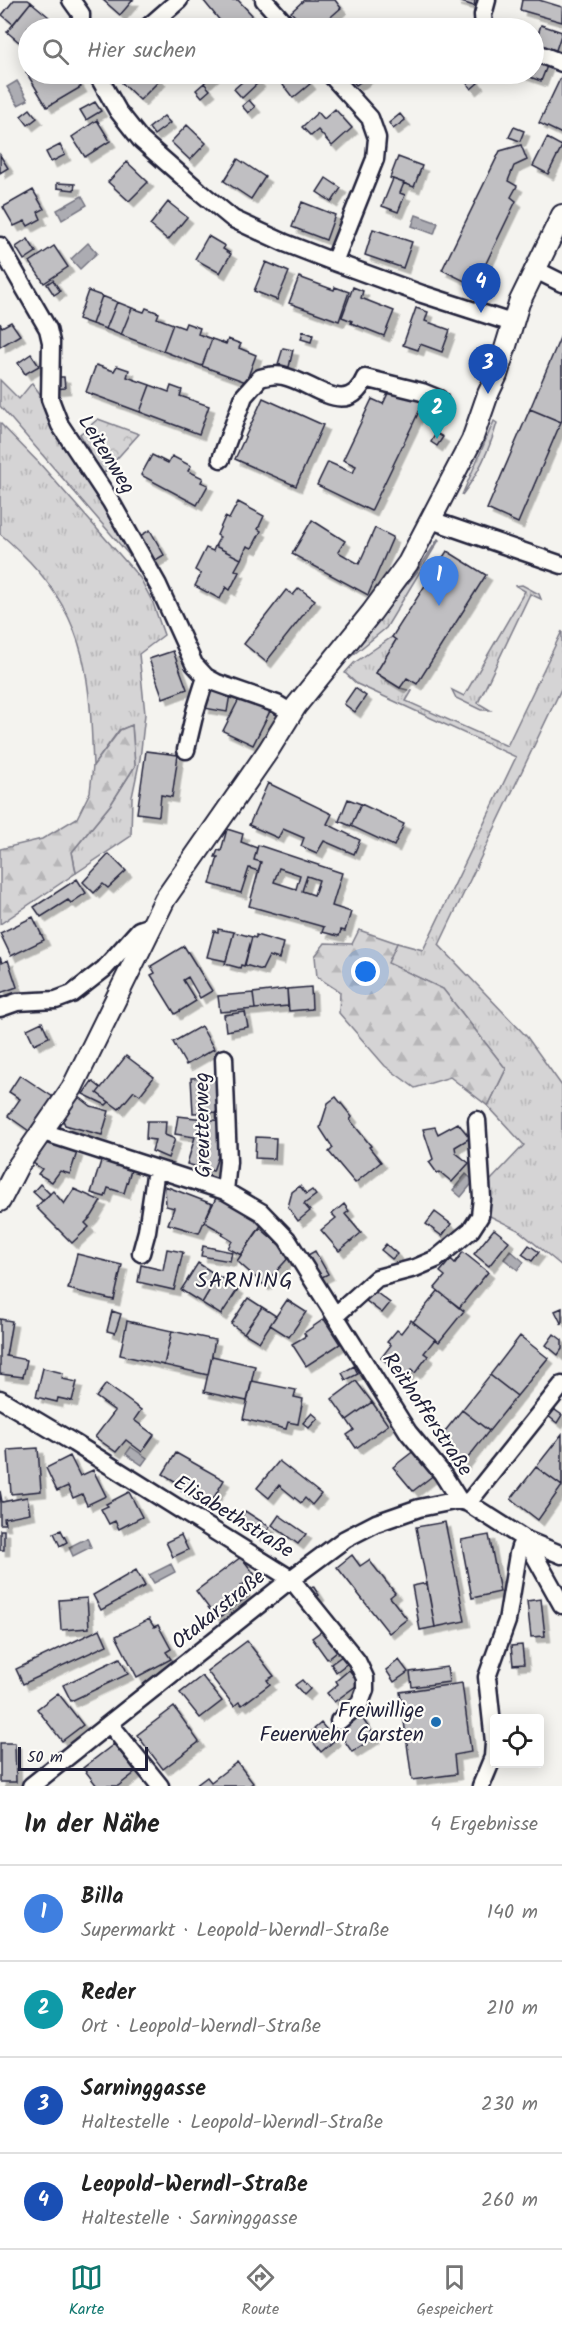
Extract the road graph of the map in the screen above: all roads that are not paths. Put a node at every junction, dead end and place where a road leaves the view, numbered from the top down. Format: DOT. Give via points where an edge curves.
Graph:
graph roads {
  1 [pos="71,0"];
  2 [pos="178,0"];
  3 [pos="264,0"];
  4 [pos="487,0"];
  5 [pos="81,18"];
  6 [pos="158,18"];
  7 [pos="280,18"];
  8 [pos="483,18"];
  9 [pos="544,56"];
  10 [pos="562,63"];
  11 [pos="103,84"];
  12 [pos="339,84"];
  13 [pos="562,215"];
  14 [pos="0,246"];
  15 [pos="334,262"];
  16 [pos="534,269"];
  17 [pos="562,283"];
  18 [pos="512,323"];
  19 [pos="439,399"];
  20 [pos="221,459"];
  21 [pos="431,520"];
  22 [pos="562,565"];
  23 [pos="206,677"];
  24 [pos="292,713"];
  25 [pos="186,750"];
  26 [pos="151,926"];
  27 [pos="0,1008"];
  28 [pos="224,1058"];
  29 [pos="477,1120"];
  30 [pos="43,1132"];
  31 [pos="156,1169"];
  32 [pos="225,1191"];
  33 [pos="0,1201"];
  34 [pos="141,1253"];
  35 [pos="336,1315"];
  36 [pos="562,1385"];
  37 [pos="0,1399"];
  38 [pos="464,1502"];
  39 [pos="526,1540"];
  40 [pos="562,1554"];
  41 [pos="291,1579"];
  42 [pos="562,1605"];
  43 [pos="492,1714"];
  44 [pos="339,1721"];
  45 [pos="110,1724"];
  46 [pos="490,1764"];
  47 [pos="31,1786"];
  48 [pos="160,1786"];
  49 [pos="481,1786"];
  1 -- 5 [label="street"];
  2 -- 6 [label="street"];
  3 -- 7 [label="street"];
  4 -- 8 [label="street"];
  9 -- 10 [label="street"];
  11 -- 15 [label="street" via="141,140 233,219"];
  12 -- 15 [label="street" via="370,118 377,138 375,159"];
  13 -- 16 [label="street"];
  14 -- 23 [label="street, Leitenweg" via="48,329 50,399 60,424 111,502 158,585 188,652"];
  15 -- 18 [label="street"];
  16 -- 17 [label="street"];
  16 -- 18 [label="street"];
  18 -- 21 [label="street" via="472,440"];
  19 -- 20 [label="street" via="365,378 362,386 345,399 282,375 260,378 244,396"];
  21 -- 22 [label="street"];
  21 -- 24 [label="street" via="408,563"];
  23 -- 24 [label="street"];
  23 -- 25 [label="street"];
  24 -- 26 [label="street" via="177,880"];
  26 -- 27 [label="street" via="139,930 104,969 72,994"];
  26 -- 30 [label="street" via="72,1088"];
  28 -- 32 [label="street, Greutterweg" via="228,1162"];
  29 -- 35 [label="street" via="482,1198 480,1216 471,1230 436,1259 377,1278"];
  30 -- 31 [label="street, Reithofferstraße"];
  30 -- 33 [label="street" via="18,1166"];
  31 -- 32 [label="street, Reithofferstraße"];
  31 -- 34 [label="street"];
  32 -- 35 [label="street, Reithofferstraße" via="261,1212 287,1239"];
  35 -- 38 [label="street, Reithofferstraße" via="408,1432"];
  36 -- 38 [label="street"];
  37 -- 41 [label="street, Elisabethstraße"];
  38 -- 39 [label="street, Reithofferstraße"];
  38 -- 41 [label="street, Otakarstraße" via="419,1508 376,1523 345,1539"];
  39 -- 40 [label="street, Reithofferstraße"];
  39 -- 42 [label="street"];
  39 -- 43 [label="street" via="518,1554 507,1621 487,1677"];
  41 -- 44 [label="street, Elisabethstraße" via="357,1661 365,1678 360,1703"];
  41 -- 45 [label="street, Otakarstraße"];
  45 -- 47 [label="street, Otakarstraße"];
  45 -- 48 [label="street"];
  46 -- 49 [label="street"];
}
